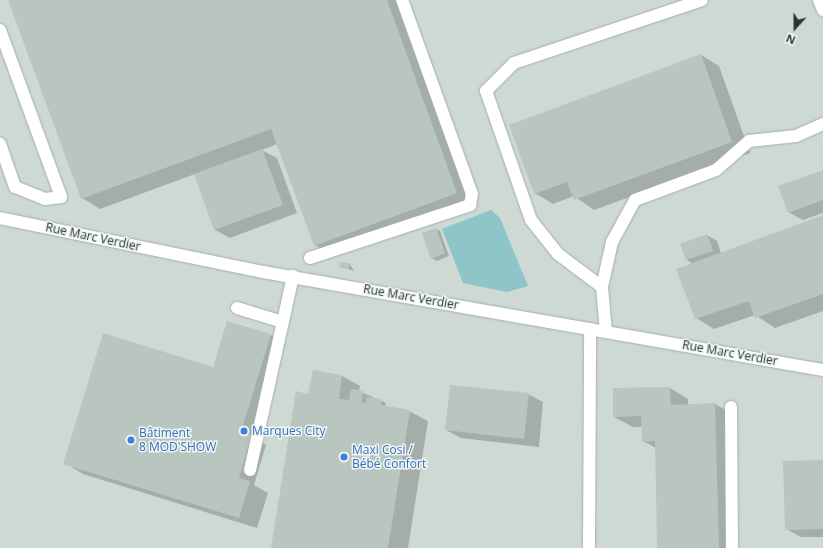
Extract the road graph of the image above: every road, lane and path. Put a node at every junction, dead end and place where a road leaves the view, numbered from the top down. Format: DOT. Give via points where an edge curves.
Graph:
graph roads {
  1 [pos="402,0"];
  2 [pos="702,0"];
  3 [pos="819,0"];
  4 [pos="823,10"];
  5 [pos="0,30"];
  6 [pos="823,124"];
  7 [pos="0,144"];
  8 [pos="0,218"];
  9 [pos="310,258"];
  10 [pos="293,276"];
  11 [pos="602,287"];
  12 [pos="237,308"];
  13 [pos="283,322"];
  14 [pos="590,329"];
  15 [pos="606,332"];
  16 [pos="823,370"];
  17 [pos="731,407"];
  18 [pos="250,470"];
  19 [pos="589,548"];
  20 [pos="732,548"];
  1 -- 9 [label="street" via="472,194 470,205"];
  2 -- 11 [label="street" via="514,63 486,91 531,220 558,254"];
  3 -- 4 [label="street"];
  5 -- 7 [label="street" via="61,197 45,200 15,187"];
  6 -- 11 [label="street" via="796,136 749,141 716,170 635,200 612,242"];
  8 -- 10 [label="street, Rue Marc Verdier"];
  10 -- 13 [label="street"];
  10 -- 14 [label="street, Rue Marc Verdier"];
  11 -- 15 [label="street"];
  12 -- 13 [label="street"];
  13 -- 18 [label="street"];
  14 -- 15 [label="street, Rue Marc Verdier"];
  14 -- 19 [label="street"];
  15 -- 16 [label="street, Rue Marc Verdier"];
  17 -- 20 [label="street"];
}
